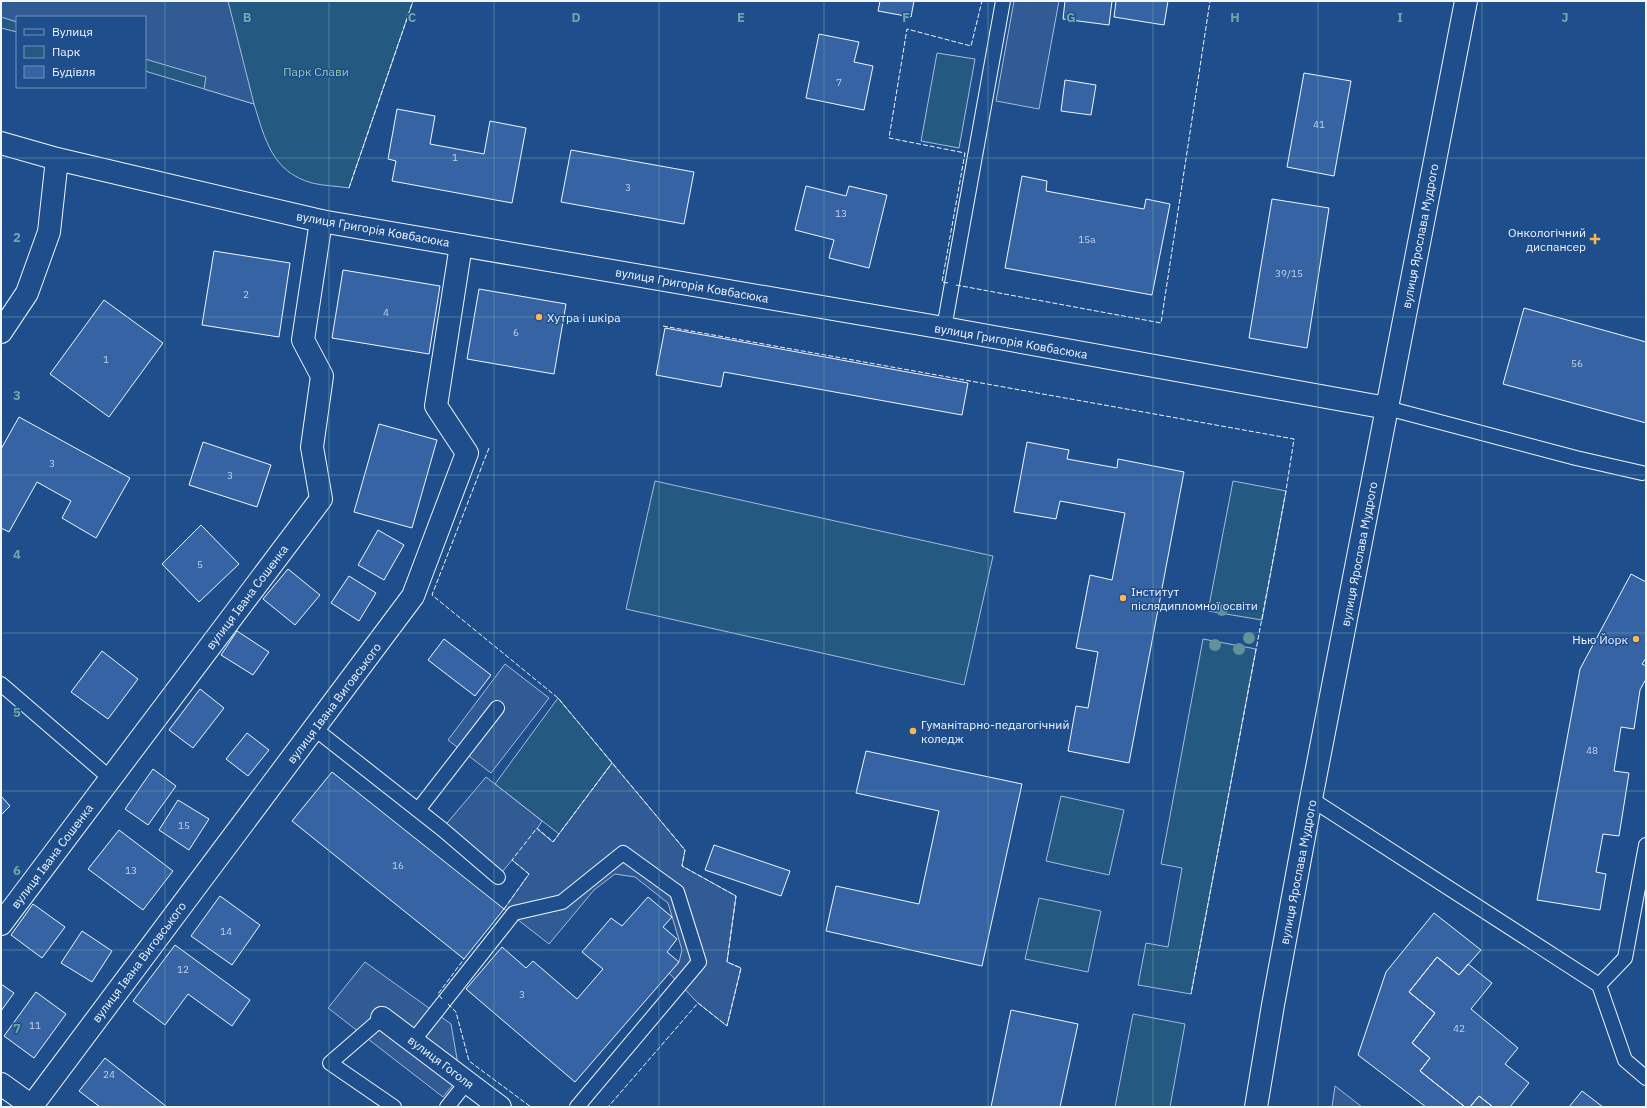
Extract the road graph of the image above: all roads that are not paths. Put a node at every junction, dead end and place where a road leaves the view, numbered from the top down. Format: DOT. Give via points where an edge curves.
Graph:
graph roads {
  1 [pos="1003,1"];
  2 [pos="1466,1"];
  3 [pos="1,143"];
  4 [pos="57,159"];
  5 [pos="322,221"];
  6 [pos="461,245"];
  7 [pos="944,328"];
  8 [pos="1,332"];
  9 [pos="1387,408"];
  10 [pos="1642,473"];
  11 [pos="1,684"];
  12 [pos="497,708"];
  13 [pos="315,729"];
  14 [pos="110,778"];
  15 [pos="1311,799"];
  16 [pos="418,810"];
  17 [pos="1646,845"];
  18 [pos="498,877"];
  19 [pos="1,924"];
  20 [pos="1599,984"];
  21 [pos="382,1018"];
  22 [pos="413,1041"];
  23 [pos="1646,1078"];
  24 [pos="467,1082"];
  25 [pos="1,1084"];
  26 [pos="32,1107"];
  27 [pos="394,1107"];
  28 [pos="447,1107"];
  29 [pos="500,1107"];
  30 [pos="578,1107"];
  31 [pos="1256,1107"];
  1 -- 7 [label="lane"];
  2 -- 9 [label="street, вулиця Ярослава Мудрого"];
  3 -- 4 [label="street, вулиця Григорія Ковбасюка"];
  4 -- 5 [label="street, вулиця Григорія Ковбасюка"];
  4 -- 8 [label="street" via="49,232 27,293"];
  5 -- 6 [label="street, вулиця Григорія Ковбасюка"];
  5 -- 14 [label="street, вулиця Івана Сошенка" via="303,340 322,376 312,447 321,499"];
  6 -- 7 [label="street, вулиця Григорія Ковбасюка"];
  6 -- 13 [label="street, вулиця Івана Виговського" via="436,406 467,453 414,596"];
  7 -- 9 [label="street, вулиця Григорія Ковбасюка"];
  9 -- 10 [label="lane"];
  9 -- 15 [label="street, вулиця Ярослава Мудрого"];
  11 -- 14 [label="lane"];
  12 -- 16 [label="lane"];
  13 -- 16 [label="lane"];
  13 -- 26 [label="street, вулиця Івана Виговського"];
  14 -- 19 [label="street, вулиця Івана Сошенка"];
  15 -- 20 [label="lane"];
  15 -- 31 [label="street, вулиця Ярослава Мудрого"];
  16 -- 18 [label="lane"];
  17 -- 20 [label="lane" via="1625,958"];
  20 -- 23 [label="lane" via="1625,1060"];
  21 -- 22 [label="street, вулиця Гоголя"];
  21 -- 27 [label="lane" via="330,1063"];
  22 -- 24 [label="street, вулиця Гоголя"];
  22 -- 30 [label="lane" via="514,913 562,902 623,853 677,892 699,962"];
  24 -- 28 [label="lane"];
  24 -- 29 [label="street, вулиця Гоголя"];
  25 -- 26 [label="street"];
}
